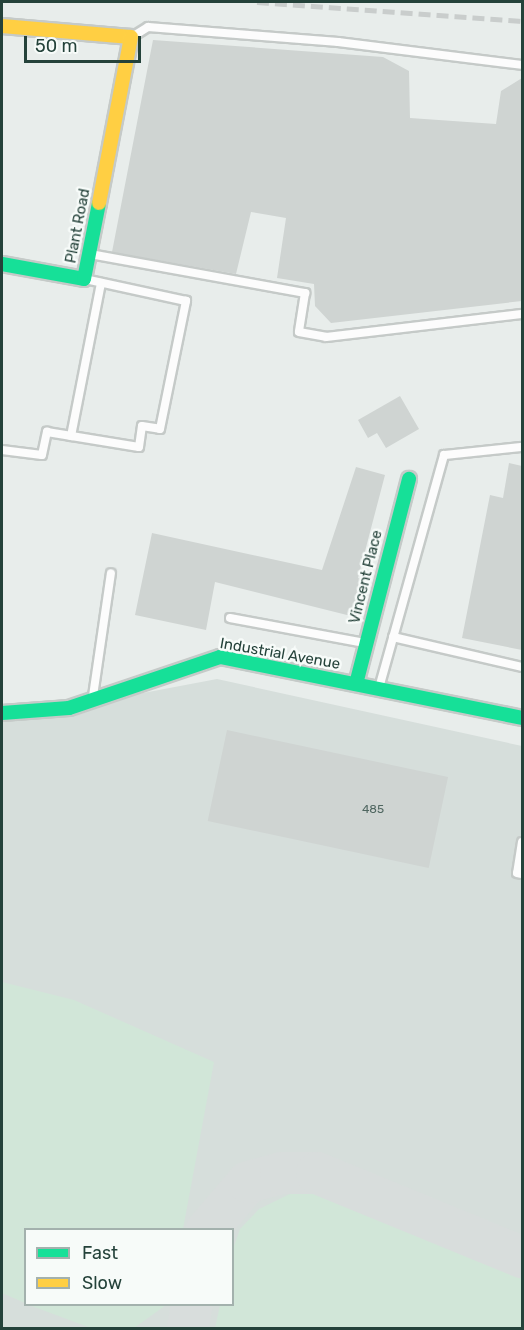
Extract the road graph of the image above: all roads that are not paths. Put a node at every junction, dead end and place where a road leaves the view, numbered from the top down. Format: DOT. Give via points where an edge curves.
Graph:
graph roads {
  1 [pos="2,27"];
  2 [pos="131,37"];
  3 [pos="522,65"];
  4 [pos="89,254"];
  5 [pos="2,264"];
  6 [pos="84,279"];
  7 [pos="100,283"];
  8 [pos="522,314"];
  9 [pos="71,436"];
  10 [pos="522,447"];
  11 [pos="2,450"];
  12 [pos="409,479"];
  13 [pos="111,573"];
  14 [pos="230,618"];
  15 [pos="393,637"];
  16 [pos="366,644"];
  17 [pos="522,667"];
  18 [pos="356,684"];
  19 [pos="378,689"];
  20 [pos="93,700"];
  21 [pos="2,712"];
  22 [pos="522,718"];
  23 [pos="522,842"];
  24 [pos="522,874"];
  1 -- 2 [label="street"];
  2 -- 3 [label="lane" via="148,27 338,42"];
  2 -- 4 [label="street, Plant Road"];
  4 -- 6 [label="street, Plant Road"];
  4 -- 8 [label="lane" via="304,293 299,332 326,337"];
  5 -- 6 [label="street, Plant Road"];
  6 -- 7 [label="lane"];
  7 -- 9 [label="lane"];
  7 -- 9 [label="lane" via="186,301 160,429 142,426 139,447"];
  9 -- 11 [label="lane" via="47,432 42,455"];
  10 -- 15 [label="lane" via="444,455"];
  12 -- 16 [label="street, Vincent Place"];
  13 -- 20 [label="lane" via="92,675"];
  14 -- 16 [label="lane"];
  15 -- 17 [label="lane"];
  15 -- 19 [label="lane"];
  16 -- 18 [label="street, Vincent Place"];
  18 -- 19 [label="street, Industrial Avenue"];
  18 -- 20 [label="street, Industrial Avenue" via="220,657"];
  19 -- 22 [label="street, Industrial Avenue"];
  20 -- 21 [label="street, Industrial Avenue" via="51,712"];
  23 -- 24 [label="lane" via="517,873"];
}
